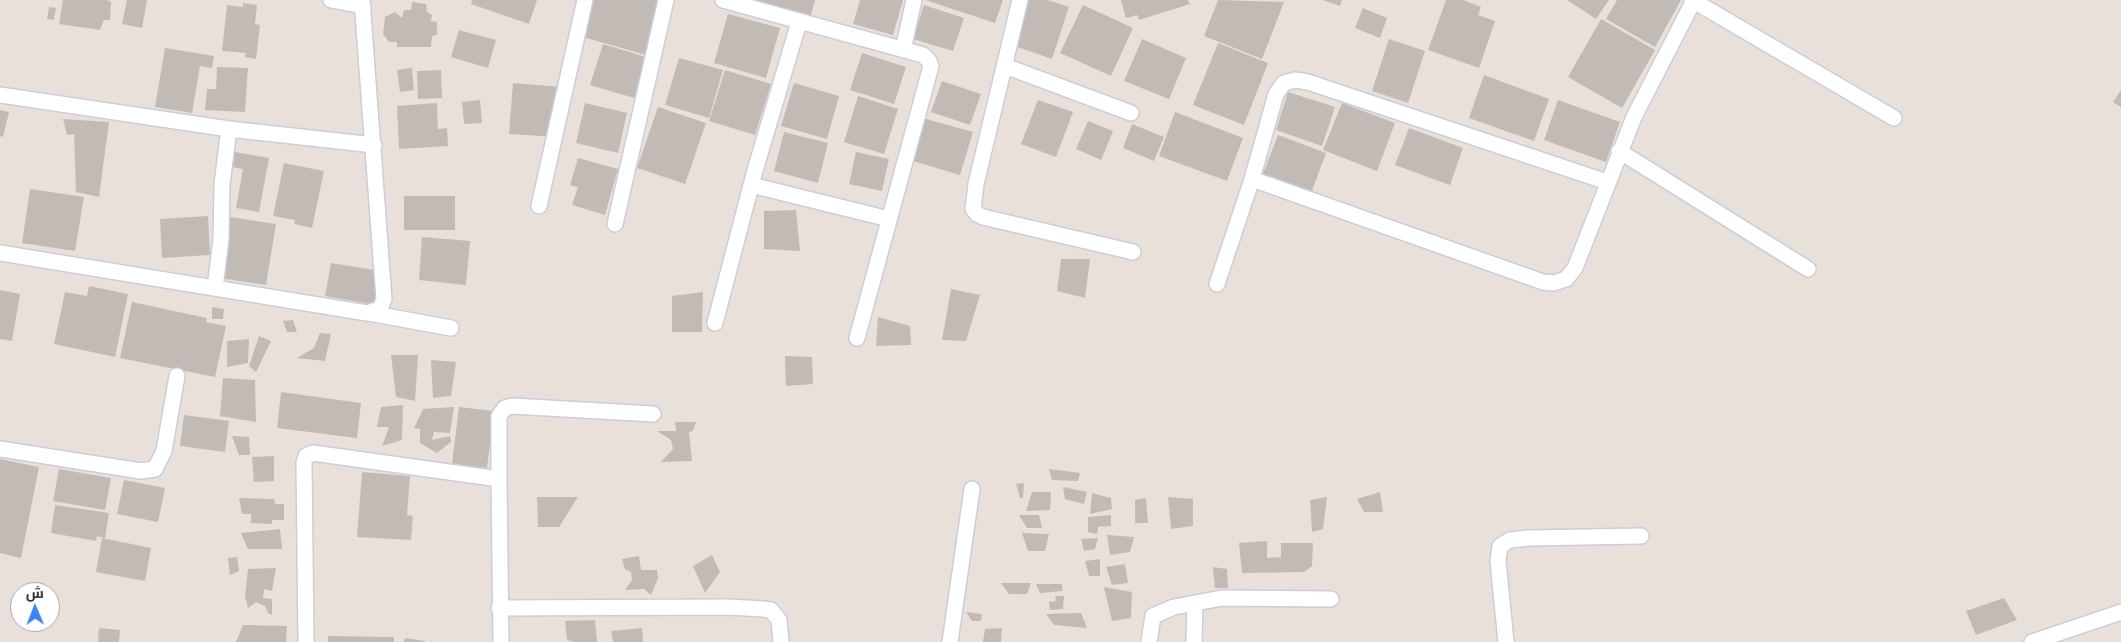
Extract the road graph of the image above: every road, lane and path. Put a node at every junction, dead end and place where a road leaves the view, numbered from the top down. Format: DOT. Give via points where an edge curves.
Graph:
graph roads {
  1 [pos="331,0"];
  2 [pos="585,0"];
  3 [pos="666,0"];
  4 [pos="723,0"];
  5 [pos="914,0"];
  6 [pos="1020,0"];
  7 [pos="1693,0"];
  8 [pos="363,3"];
  9 [pos="799,22"];
  10 [pos="903,50"];
  11 [pos="1005,66"];
  12 [pos="0,95"];
  13 [pos="1131,113"];
  14 [pos="1894,118"];
  15 [pos="229,130"];
  16 [pos="374,145"];
  17 [pos="1619,152"];
  18 [pos="1252,179"];
  19 [pos="1607,182"];
  20 [pos="751,185"];
  21 [pos="539,206"];
  22 [pos="889,219"];
  23 [pos="615,224"];
  24 [pos="1133,252"];
  25 [pos="0,253"];
  26 [pos="1808,269"];
  27 [pos="1217,284"];
  28 [pos="214,288"];
  29 [pos="367,313"];
  30 [pos="715,322"];
  31 [pos="451,328"];
  32 [pos="857,338"];
  33 [pos="177,376"];
  34 [pos="653,414"];
  35 [pos="0,449"];
  36 [pos="498,479"];
  37 [pos="972,489"];
  38 [pos="1641,536"];
  39 [pos="1331,599"];
  40 [pos="1195,604"];
  41 [pos="499,608"];
  42 [pos="2121,612"];
  43 [pos="306,642"];
  44 [pos="500,642"];
  45 [pos="781,642"];
  46 [pos="950,642"];
  47 [pos="1149,642"];
  48 [pos="1194,642"];
  49 [pos="1506,642"];
  50 [pos="2032,642"];
  1 -- 8 [label="street"];
  2 -- 21 [label="street"];
  3 -- 23 [label="street"];
  4 -- 9 [label="street"];
  5 -- 10 [label="street"];
  6 -- 11 [label="street"];
  7 -- 14 [label="street"];
  7 -- 17 [label="street"];
  8 -- 16 [label="street"];
  9 -- 10 [label="street"];
  9 -- 20 [label="street"];
  10 -- 22 [label="street" via="923,55 931,66"];
  11 -- 13 [label="street"];
  11 -- 24 [label="street" via="973,209 977,214"];
  12 -- 15 [label="street"];
  15 -- 16 [label="street"];
  15 -- 28 [label="street"];
  16 -- 29 [label="street" via="384,298 380,309"];
  17 -- 19 [label="street"];
  17 -- 26 [label="street"];
  18 -- 19 [label="street" via="1543,282 1554,283 1566,279 1575,268"];
  18 -- 19 [label="street" via="1276,94 1284,83 1296,80"];
  18 -- 27 [label="street"];
  20 -- 22 [label="street"];
  20 -- 30 [label="street"];
  22 -- 32 [label="street"];
  25 -- 28 [label="street"];
  28 -- 29 [label="street"];
  29 -- 31 [label="street"];
  33 -- 35 [label="street" via="164,451 154,469 141,471"];
  34 -- 36 [label="street" via="505,408 499,416"];
  36 -- 41 [label="street"];
  36 -- 43 [label="street" via="313,454 306,456"];
  37 -- 46 [label="street"];
  38 -- 49 [label="street" via="1529,538 1510,540 1500,546 1498,561"];
  39 -- 40 [label="street" via="1222,598"];
  40 -- 47 [label="street" via="1174,607 1153,616"];
  40 -- 48 [label="street"];
  41 -- 44 [label="street"];
  41 -- 45 [label="street" via="764,609 771,610 780,620"];
  42 -- 50 [label="street"];
}
